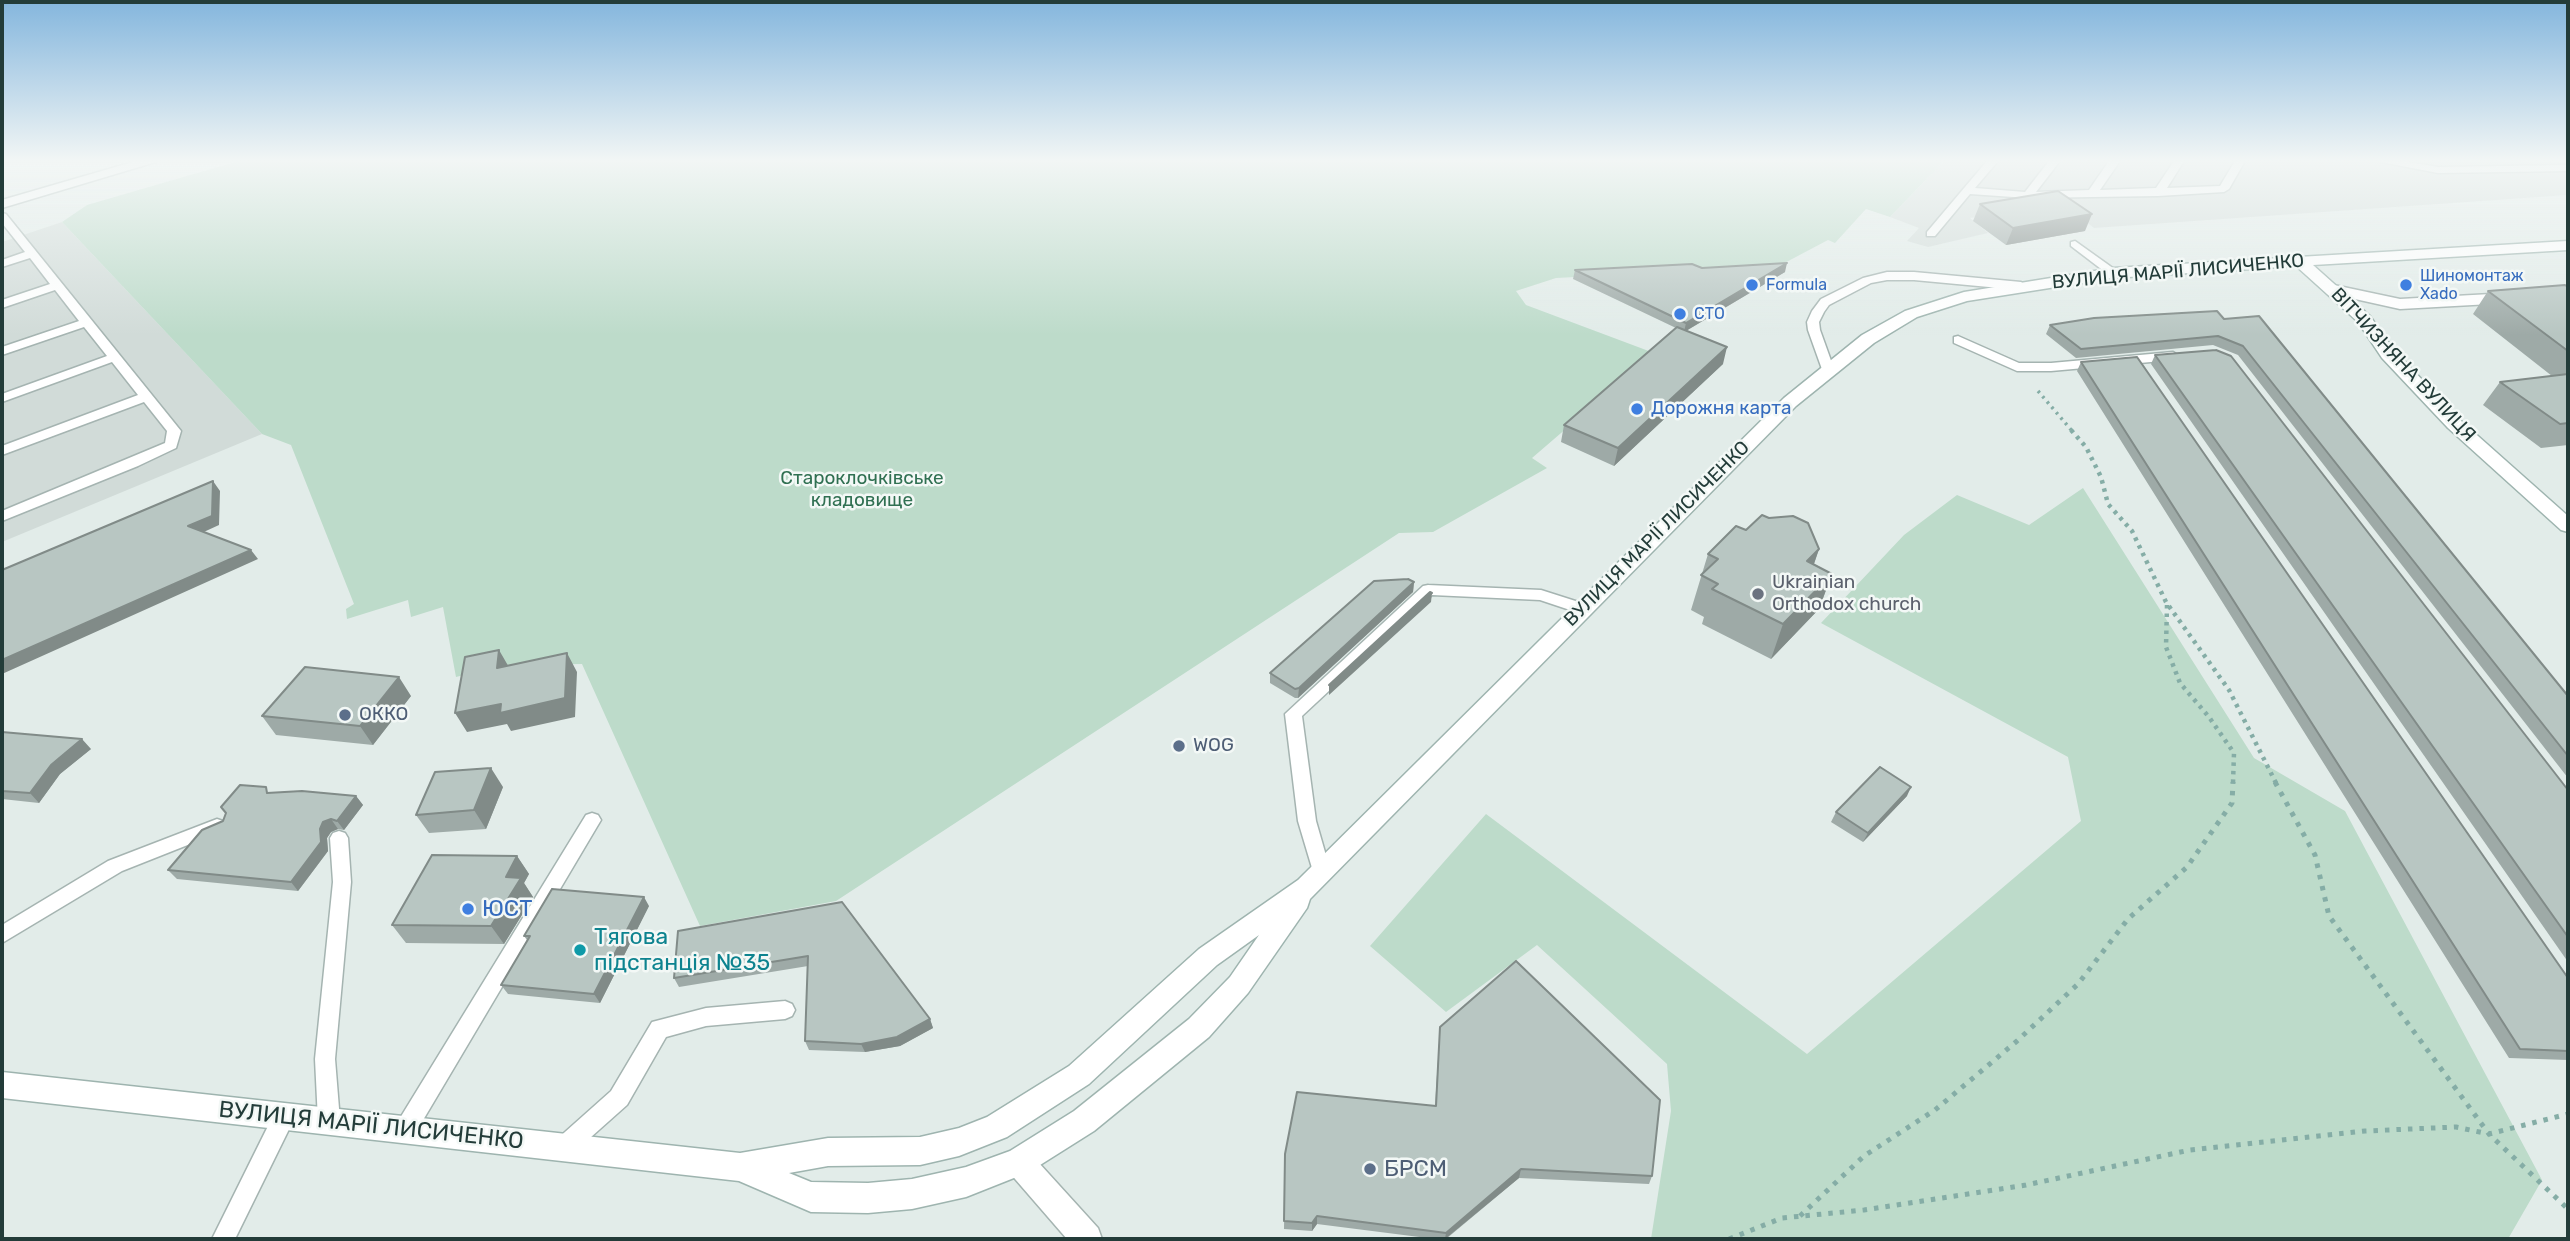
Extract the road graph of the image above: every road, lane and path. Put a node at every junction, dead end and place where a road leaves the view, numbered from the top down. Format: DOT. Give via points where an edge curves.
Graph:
graph roads {
  1 [pos="4,219"];
  2 [pos="1944,219"];
  3 [pos="1931,234"];
  4 [pos="2075,244"];
  5 [pos="2568,245"];
  6 [pos="32,254"];
  7 [pos="2300,262"];
  8 [pos="2,264"];
  9 [pos="2113,273"];
  10 [pos="57,285"];
  11 [pos="2021,286"];
  12 [pos="2334,290"];
  13 [pos="2527,298"];
  14 [pos="2,304"];
  15 [pos="87,322"];
  16 [pos="1958,340"];
  17 [pos="2,351"];
  18 [pos="2188,355"];
  19 [pos="115,357"];
  20 [pos="2017,367"];
  21 [pos="1828,369"];
  22 [pos="146,396"];
  23 [pos="2,398"];
  24 [pos="2,451"];
  25 [pos="2,516"];
  26 [pos="2568,526"];
  27 [pos="2166,602"];
  28 [pos="1582,609"];
  29 [pos="592,820"];
  30 [pos="223,824"];
  31 [pos="339,838"];
  32 [pos="1315,880"];
  33 [pos="2,935"];
  34 [pos="785,1010"];
  35 [pos="2,1085"];
  36 [pos="2568,1114"];
  37 [pos="284,1117"];
  38 [pos="329,1121"];
  39 [pos="405,1130"];
  40 [pos="2489,1135"];
  41 [pos="564,1147"];
  42 [pos="1019,1162"];
  43 [pos="740,1167"];
  44 [pos="2568,1209"];
  45 [pos="1800,1217"];
  46 [pos="223,1239"];
  47 [pos="1087,1239"];
  48 [pos="1729,1239"];
  1 -- 6 [label="lane"];
  2 -- 3 [label="lane"];
  4 -- 9 [label="lane"];
  5 -- 7 [label="main road, ВУЛИЦЯ МАРІЇ ЛИСИЧЕНКО"];
  6 -- 8 [label="lane"];
  6 -- 10 [label="lane"];
  7 -- 9 [label="main road, ВУЛИЦЯ МАРІЇ ЛИСИЧЕНКО"];
  7 -- 12 [label="main road, ВІТЧИЗНЯНА ВУЛИЦЯ"];
  9 -- 11 [label="main road, ВУЛИЦЯ МАРІЇ ЛИСИЧЕНКО"];
  10 -- 14 [label="lane"];
  10 -- 15 [label="lane"];
  11 -- 21 [label="main road, ВУЛИЦЯ МАРІЇ ЛИСИЧЕНКО" via="1911,314"];
  11 -- 21 [label="lane" via="1914,276 1867,279 1825,302 1813,322"];
  12 -- 13 [label="main road" via="2400,304"];
  12 -- 26 [label="main road, ВІТЧИЗНЯНА ВУЛИЦЯ" via="2454,425"];
  15 -- 17 [label="lane"];
  15 -- 19 [label="lane"];
  16 -- 20 [label="lane"];
  18 -- 20 [label="lane" via="2142,365"];
  19 -- 22 [label="lane"];
  19 -- 23 [label="lane"];
  20 -- 27 [label="path" via="2086,447 2108,504 2132,531"];
  21 -- 28 [label="main road, ВУЛИЦЯ МАРІЇ ЛИСИЧЕНКО"];
  22 -- 24 [label="lane"];
  22 -- 25 [label="lane" via="174,431 171,445"];
  27 -- 40 [label="path" via="2230,690 2315,855 2329,916"];
  27 -- 45 [label="path" via="2166,647 2180,683 2234,753 2232,803 2187,867 2128,919 2068,993 1935,1110 1864,1156"];
  28 -- 32 [label="main road, ВУЛИЦЯ МАРІЇ ЛИСИЧЕНКО"];
  28 -- 32 [label="lane" via="1541,595 1428,590 1293,714"];
  29 -- 39 [label="lane"];
  30 -- 33 [label="lane" via="114,866"];
  31 -- 38 [label="lane" via="342,882 325,1059"];
  32 -- 42 [label="main road, ВУЛИЦЯ МАРІЇ ЛИСИЧЕНКО" via="1240,985 1199,1028 1140,1079"];
  32 -- 43 [label="main road, ВУЛИЦЯ МАРІЇ ЛИСИЧЕНКО" via="1208,957 1079,1075 998,1127 920,1151 828,1152"];
  34 -- 41 [label="lane" via="706,1017 659,1029 619,1098"];
  35 -- 37 [label="main road, ВУЛИЦЯ МАРІЇ ЛИСИЧЕНКО"];
  36 -- 40 [label="path"];
  37 -- 38 [label="main road, ВУЛИЦЯ МАРІЇ ЛИСИЧЕНКО"];
  37 -- 46 [label="lane"];
  38 -- 39 [label="main road, ВУЛИЦЯ МАРІЇ ЛИСИЧЕНКО"];
  39 -- 41 [label="main road, ВУЛИЦЯ МАРІЇ ЛИСИЧЕНКО"];
  40 -- 44 [label="path"];
  40 -- 45 [label="path" via="2456,1127 2365,1130 2190,1150 2026,1185"];
  41 -- 43 [label="main road, ВУЛИЦЯ МАРІЇ ЛИСИЧЕНКО"];
  42 -- 43 [label="main road, ВУЛИЦЯ МАРІЇ ЛИСИЧЕНКО" via="966,1182 868,1198 811,1196"];
  42 -- 47 [label="main road"];
  45 -- 48 [label="path"];
}
